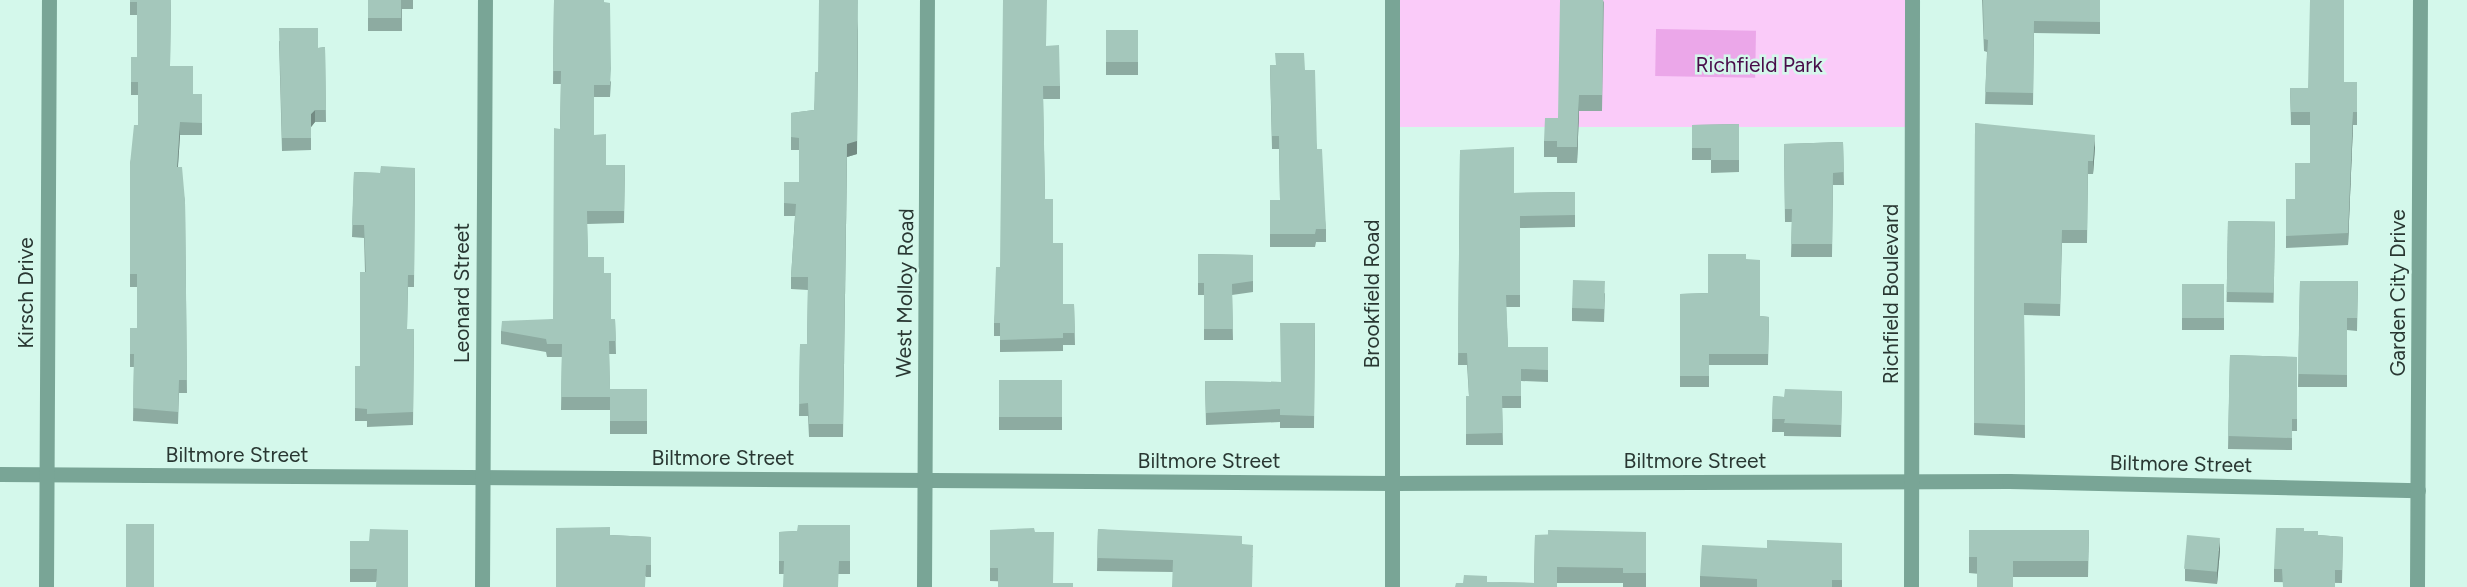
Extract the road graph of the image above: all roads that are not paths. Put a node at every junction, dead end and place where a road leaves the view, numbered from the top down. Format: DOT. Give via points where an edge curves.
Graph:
graph roads {
  1 [pos="49,0"];
  2 [pos="485,0"];
  3 [pos="927,0"];
  4 [pos="1392,0"];
  5 [pos="1912,0"];
  6 [pos="2420,0"];
  7 [pos="0,474"];
  8 [pos="47,475"];
  9 [pos="483,477"];
  10 [pos="924,480"];
  11 [pos="1912,482"];
  12 [pos="1393,483"];
  13 [pos="2418,490"];
  14 [pos="46,587"];
  15 [pos="482,587"];
  16 [pos="924,587"];
  17 [pos="1392,587"];
  18 [pos="1911,587"];
  19 [pos="2417,587"];
  1 -- 8 [label="street, Kirsch Drive"];
  2 -- 9 [label="street, Leonard Street"];
  3 -- 10 [label="street, West Molloy Road"];
  4 -- 12 [label="street, Brookfield Road"];
  5 -- 11 [label="street, Richfield Boulevard"];
  6 -- 13 [label="street, Garden City Drive"];
  7 -- 8 [label="street, Biltmore Street"];
  8 -- 9 [label="street, Biltmore Street"];
  8 -- 14 [label="street, Kirsch Drive"];
  9 -- 10 [label="street, Biltmore Street"];
  9 -- 15 [label="street, Leonard Street"];
  10 -- 12 [label="street, Biltmore Street"];
  10 -- 16 [label="street, West Molloy Road"];
  11 -- 12 [label="street, Biltmore Street"];
  11 -- 13 [label="street, Biltmore Street"];
  11 -- 18 [label="street, Richfield Boulevard"];
  12 -- 17 [label="street, Brookfield Road"];
  13 -- 19 [label="street, Garden City Drive"];
}
